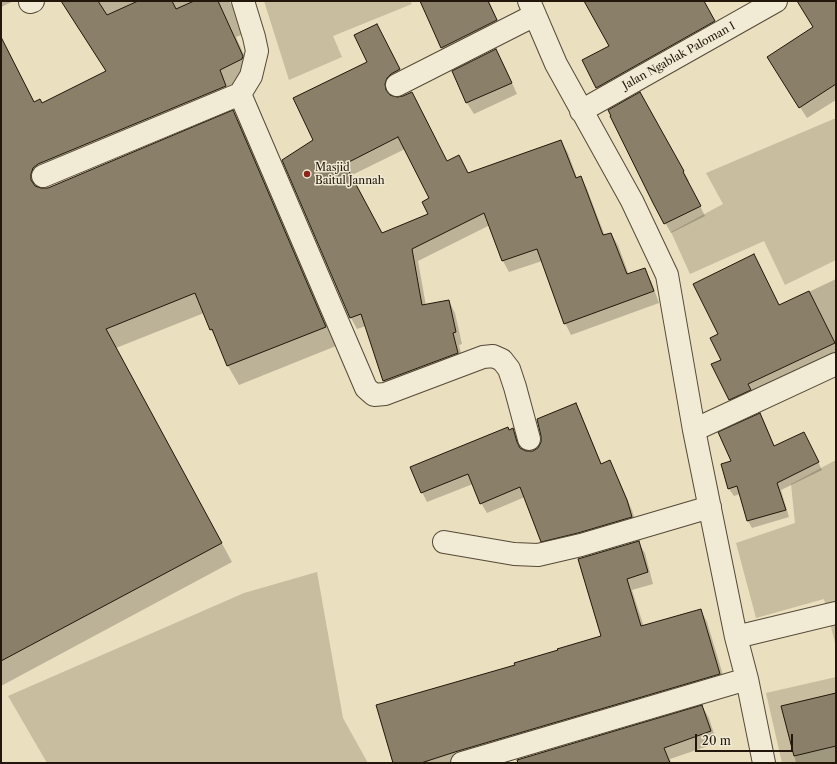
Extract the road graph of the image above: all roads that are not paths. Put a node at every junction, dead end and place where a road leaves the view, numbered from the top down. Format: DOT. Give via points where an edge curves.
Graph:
graph roads {
  1 [pos="243,1"];
  2 [pos="776,1"];
  3 [pos="532,8"];
  4 [pos="397,85"];
  5 [pos="240,94"];
  6 [pos="582,111"];
  7 [pos="43,176"];
  8 [pos="836,364"];
  9 [pos="694,430"];
  10 [pos="529,439"];
  11 [pos="710,507"];
  12 [pos="444,542"];
  13 [pos="836,613"];
  14 [pos="736,637"];
  15 [pos="747,679"];
  16 [pos="462,763"];
  17 [pos="764,763"];
  1 -- 5 [label="street" via="257,51 251,76"];
  2 -- 6 [label="street, Jalan Ngablak Paloman I"];
  3 -- 4 [label="street"];
  3 -- 6 [label="street" via="556,64"];
  5 -- 7 [label="street"];
  5 -- 10 [label="street" via="366,388 374,395 384,394 483,357 493,356 502,360 509,369"];
  6 -- 9 [label="street" via="632,201 667,275"];
  8 -- 9 [label="street"];
  9 -- 11 [label="street"];
  11 -- 12 [label="street" via="538,555 514,554"];
  11 -- 14 [label="street"];
  13 -- 14 [label="street"];
  14 -- 15 [label="street"];
  15 -- 16 [label="street"];
  15 -- 17 [label="street"];
}
